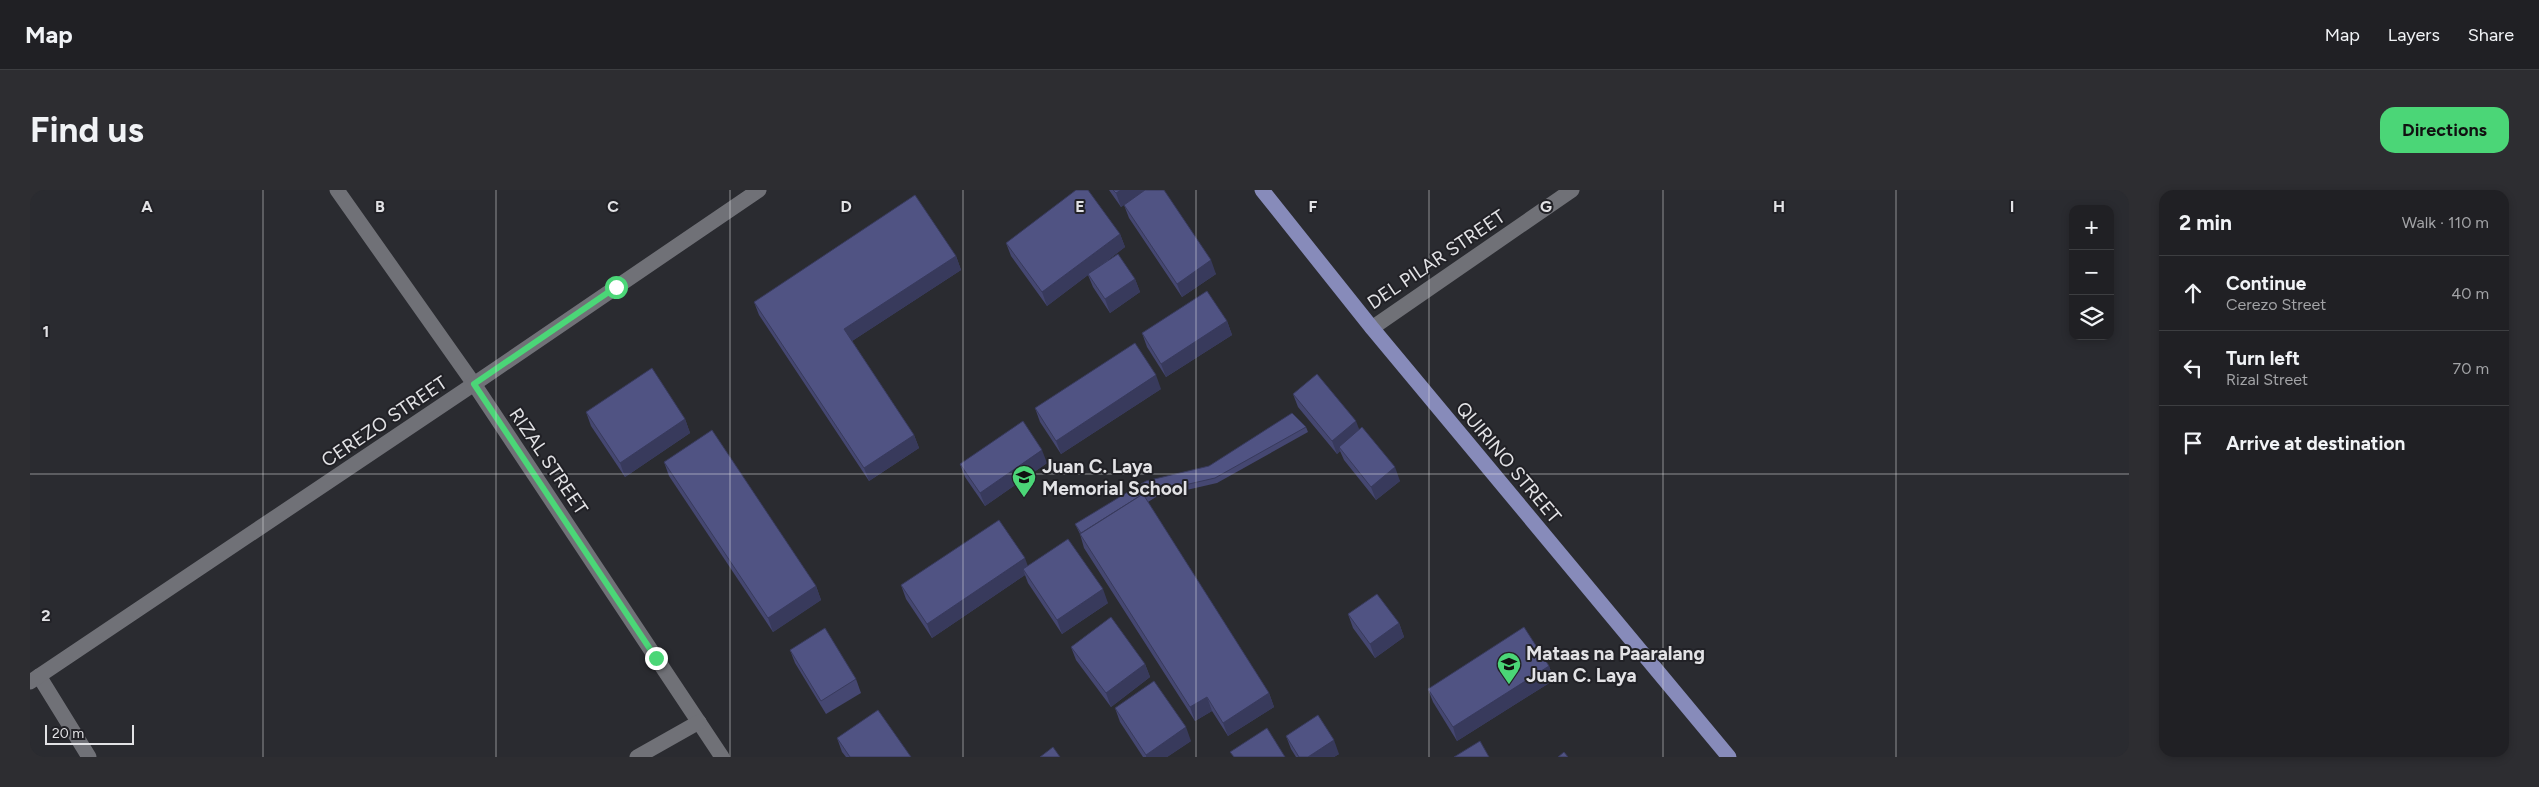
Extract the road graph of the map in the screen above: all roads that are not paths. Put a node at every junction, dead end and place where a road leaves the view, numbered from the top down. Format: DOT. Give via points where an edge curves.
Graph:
graph roads {
  1 [pos="337,190"];
  2 [pos="759,190"];
  3 [pos="1262,190"];
  4 [pos="1572,190"];
  5 [pos="1372,328"];
  6 [pos="474,384"];
  7 [pos="34,679"];
  8 [pos="699,722"];
  9 [pos="89,757"];
  10 [pos="637,757"];
  11 [pos="722,757"];
  12 [pos="1729,757"];
  1 -- 6 [label="street, RIZAL STREET"];
  2 -- 6 [label="street, CEREZO STREET"];
  3 -- 5 [label="main road, QUIRINO STREET"];
  4 -- 5 [label="street, DEL PILAR STREET"];
  5 -- 12 [label="main road, QUIRINO STREET"];
  6 -- 7 [label="street, CEREZO STREET"];
  6 -- 8 [label="street, RIZAL STREET"];
  7 -- 9 [label="street"];
  8 -- 10 [label="street"];
  8 -- 11 [label="street, RIZAL STREET"];
}
